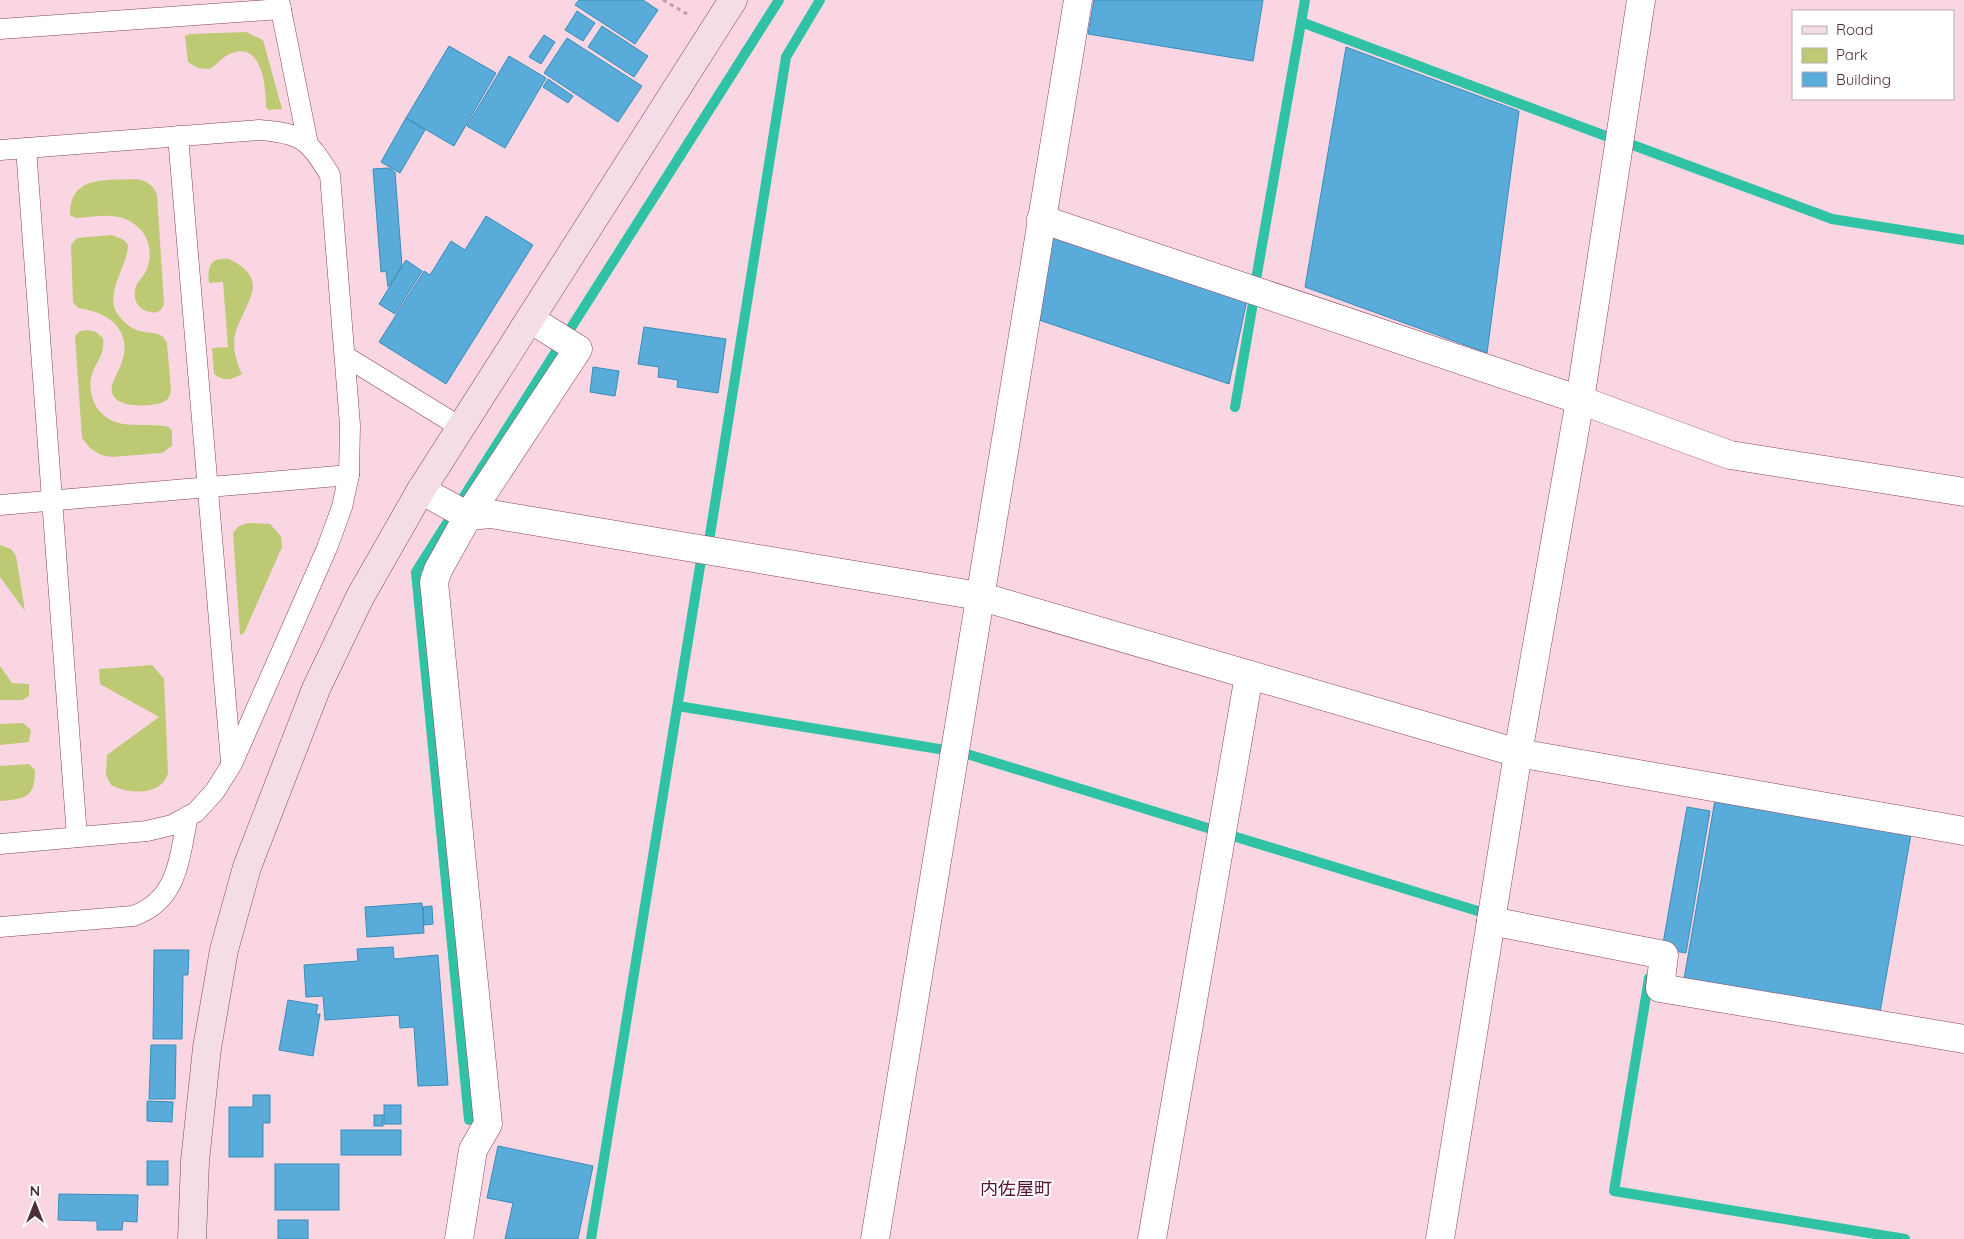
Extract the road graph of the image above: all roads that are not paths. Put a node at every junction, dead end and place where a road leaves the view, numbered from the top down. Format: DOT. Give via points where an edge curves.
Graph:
graph roads {
  1 [pos="733,0"];
  2 [pos="1078,0"];
  3 [pos="1641,0"];
  4 [pos="280,4"];
  5 [pos="0,28"];
  6 [pos="178,136"];
  7 [pos="308,144"];
  8 [pos="26,148"];
  9 [pos="0,150"];
  10 [pos="1042,219"];
  11 [pos="530,319"];
  12 [pos="345,356"];
  13 [pos="1580,400"];
  14 [pos="460,427"];
  15 [pos="349,475"];
  16 [pos="208,487"];
  17 [pos="421,490"];
  18 [pos="1964,492"];
  19 [pos="52,500"];
  20 [pos="0,505"];
  21 [pos="460,511"];
  22 [pos="979,596"];
  23 [pos="1249,674"];
  24 [pos="1518,753"];
  25 [pos="232,764"];
  26 [pos="188,816"];
  27 [pos="1964,831"];
  28 [pos="77,837"];
  29 [pos="0,844"];
  30 [pos="1491,921"];
  31 [pos="0,927"];
  32 [pos="1964,1039"];
  33 [pos="192,1239"];
  34 [pos="459,1239"];
  35 [pos="875,1239"];
  36 [pos="1152,1239"];
  37 [pos="1440,1239"];
  1 -- 11 [label="street"];
  2 -- 10 [label="street"];
  3 -- 13 [label="street"];
  4 -- 5 [label="lane"];
  4 -- 7 [label="lane"];
  6 -- 7 [label="lane" via="259,130 283,132"];
  6 -- 8 [label="lane"];
  6 -- 16 [label="lane"];
  7 -- 12 [label="lane" via="330,175"];
  8 -- 9 [label="lane"];
  8 -- 19 [label="lane"];
  10 -- 13 [label="street"];
  10 -- 22 [label="street"];
  11 -- 14 [label="street"];
  11 -- 21 [label="street" via="578,349"];
  12 -- 14 [label="lane"];
  12 -- 15 [label="lane" via="350,425"];
  13 -- 18 [label="street" via="1730,455"];
  13 -- 24 [label="street"];
  14 -- 17 [label="street"];
  15 -- 16 [label="lane"];
  15 -- 25 [label="lane" via="342,507 327,548"];
  16 -- 19 [label="lane"];
  16 -- 25 [label="lane"];
  17 -- 21 [label="street"];
  17 -- 33 [label="street" via="360,597 316,689 246,867 224,950 207,1048 195,1161"];
  19 -- 20 [label="lane"];
  19 -- 28 [label="lane"];
  21 -- 22 [label="street"];
  21 -- 34 [label="street" via="434,582 488,1124 473,1150"];
  22 -- 23 [label="street"];
  22 -- 35 [label="street"];
  23 -- 24 [label="street"];
  23 -- 36 [label="street"];
  24 -- 27 [label="street"];
  24 -- 30 [label="street"];
  25 -- 26 [label="lane" via="215,791 196,812"];
  26 -- 28 [label="lane" via="172,825 147,831"];
  26 -- 31 [label="lane" via="174,880 166,894 144,912 133,916"];
  28 -- 29 [label="lane"];
  30 -- 32 [label="street" via="1664,956 1660,988"];
  30 -- 37 [label="street"];
}
